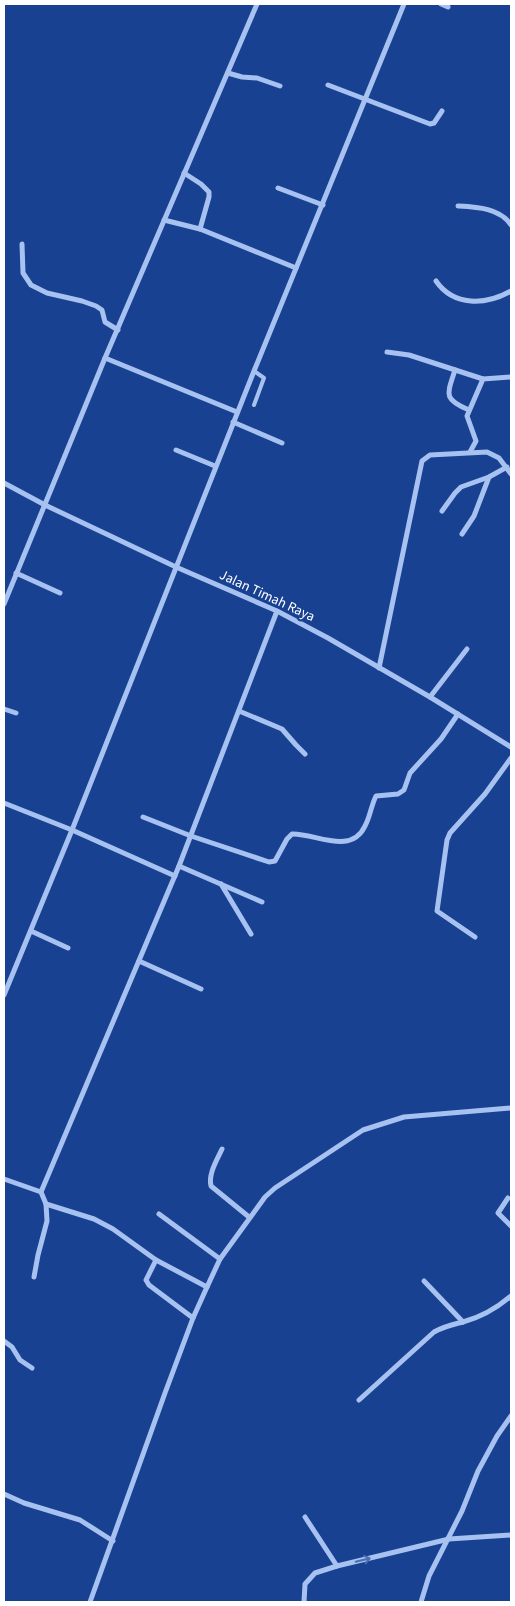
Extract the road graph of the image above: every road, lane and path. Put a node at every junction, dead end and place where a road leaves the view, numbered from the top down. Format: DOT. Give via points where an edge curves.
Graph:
graph roads {
  1 [pos="257,4"];
  2 [pos="404,4"];
  3 [pos="441,4"];
  4 [pos="448,7"];
  5 [pos="228,73"];
  6 [pos="328,85"];
  7 [pos="280,86"];
  8 [pos="366,100"];
  9 [pos="442,111"];
  10 [pos="184,173"];
  11 [pos="278,188"];
  12 [pos="322,205"];
  13 [pos="458,206"];
  14 [pos="164,220"];
  15 [pos="511,225"];
  16 [pos="200,229"];
  17 [pos="22,244"];
  18 [pos="296,268"];
  19 [pos="436,281"];
  20 [pos="511,291"];
  21 [pos="118,330"];
  22 [pos="387,352"];
  23 [pos="105,358"];
  24 [pos="455,370"];
  25 [pos="254,371"];
  26 [pos="511,377"];
  27 [pos="484,378"];
  28 [pos="254,405"];
  29 [pos="469,410"];
  30 [pos="237,412"];
  31 [pos="234,422"];
  32 [pos="282,443"];
  33 [pos="176,450"];
  34 [pos="470,452"];
  35 [pos="215,466"];
  36 [pos="507,467"];
  37 [pos="511,474"];
  38 [pos="489,477"];
  39 [pos="4,483"];
  40 [pos="45,505"];
  41 [pos="442,511"];
  42 [pos="462,534"];
  43 [pos="176,567"];
  44 [pos="16,573"];
  45 [pos="60,593"];
  46 [pos="4,604"];
  47 [pos="277,611"];
  48 [pos="467,649"];
  49 [pos="379,668"];
  50 [pos="430,697"];
  51 [pos="4,709"];
  52 [pos="239,711"];
  53 [pos="16,713"];
  54 [pos="458,714"];
  55 [pos="511,747"];
  56 [pos="305,754"];
  57 [pos="511,758"];
  58 [pos="4,803"];
  59 [pos="143,817"];
  60 [pos="72,830"];
  61 [pos="191,836"];
  62 [pos="179,866"];
  63 [pos="175,876"];
  64 [pos="220,884"];
  65 [pos="262,902"];
  66 [pos="31,932"];
  67 [pos="251,934"];
  68 [pos="475,937"];
  69 [pos="68,948"];
  70 [pos="140,961"];
  71 [pos="201,988"];
  72 [pos="4,996"];
  73 [pos="511,1108"];
  74 [pos="222,1149"];
  75 [pos="4,1179"];
  76 [pos="41,1192"];
  77 [pos="508,1198"];
  78 [pos="46,1204"];
  79 [pos="159,1214"];
  80 [pos="249,1217"];
  81 [pos="511,1226"];
  82 [pos="220,1259"];
  83 [pos="156,1260"];
  84 [pos="34,1277"];
  85 [pos="424,1281"];
  86 [pos="207,1287"];
  87 [pos="511,1296"];
  88 [pos="193,1318"];
  89 [pos="463,1322"];
  90 [pos="4,1341"];
  91 [pos="32,1368"];
  92 [pos="359,1400"];
  93 [pos="511,1416"];
  94 [pos="4,1494"];
  95 [pos="305,1517"];
  96 [pos="511,1535"];
  97 [pos="448,1540"];
  98 [pos="113,1541"];
  99 [pos="337,1566"];
  100 [pos="90,1602"];
  101 [pos="304,1602"];
  102 [pos="421,1602"];
  1 -- 5 [label="street"];
  2 -- 8 [label="street"];
  3 -- 4 [label="street"];
  5 -- 7 [label="street"];
  5 -- 10 [label="street"];
  6 -- 8 [label="street"];
  8 -- 9 [label="street" via="430,124"];
  8 -- 12 [label="street"];
  10 -- 14 [label="street"];
  10 -- 16 [label="street" via="209,192"];
  11 -- 12 [label="street"];
  12 -- 18 [label="street"];
  13 -- 15 [label="street" via="492,210"];
  14 -- 16 [label="street"];
  14 -- 21 [label="street"];
  16 -- 18 [label="street"];
  17 -- 21 [label="street" via="23,273 31,285 47,293 96,306 102,310 105,322"];
  18 -- 25 [label="street"];
  19 -- 20 [label="street" via="445,293 462,299 485,300"];
  21 -- 23 [label="street"];
  22 -- 24 [label="street" via="409,355"];
  23 -- 30 [label="street"];
  23 -- 40 [label="street"];
  24 -- 27 [label="street"];
  24 -- 29 [label="street" via="449,388 450,398"];
  25 -- 28 [label="lane" via="264,378"];
  25 -- 30 [label="street"];
  26 -- 27 [label="street"];
  27 -- 29 [label="street"];
  29 -- 34 [label="street" via="467,418 476,441"];
  30 -- 31 [label="street"];
  31 -- 32 [label="street"];
  31 -- 35 [label="street"];
  33 -- 35 [label="street"];
  34 -- 36 [label="street" via="491,453"];
  34 -- 49 [label="street" via="430,455 422,461"];
  35 -- 43 [label="street"];
  36 -- 37 [label="street"];
  36 -- 38 [label="street"];
  38 -- 41 [label="street" via="461,487"];
  38 -- 42 [label="street" via="474,516"];
  39 -- 40 [label="street, Jalan Timah Raya"];
  40 -- 43 [label="street, Jalan Timah Raya"];
  40 -- 44 [label="street"];
  43 -- 47 [label="street, Jalan Timah Raya"];
  43 -- 60 [label="street"];
  44 -- 45 [label="street"];
  44 -- 46 [label="street"];
  47 -- 49 [label="street, Jalan Timah Raya"];
  47 -- 52 [label="street"];
  48 -- 50 [label="street"];
  49 -- 50 [label="street, Jalan Timah Raya"];
  50 -- 54 [label="street, Jalan Timah Raya"];
  51 -- 53 [label="street"];
  52 -- 56 [label="street" via="282,729"];
  52 -- 61 [label="street"];
  54 -- 55 [label="street, Jalan Timah Raya"];
  54 -- 61 [label="street" via="441,739 410,773 404,790 398,794 376,796 366,826 349,841 292,834 272,862"];
  57 -- 68 [label="street" via="447,840 436,911"];
  58 -- 60 [label="street"];
  59 -- 61 [label="street"];
  60 -- 63 [label="street"];
  60 -- 66 [label="street"];
  61 -- 62 [label="street"];
  62 -- 63 [label="street"];
  62 -- 64 [label="street"];
  63 -- 70 [label="street"];
  64 -- 65 [label="street"];
  64 -- 67 [label="street"];
  66 -- 69 [label="street"];
  66 -- 72 [label="street"];
  70 -- 71 [label="street"];
  70 -- 76 [label="street"];
  73 -- 80 [label="street" via="404,1116 363,1130 275,1188"];
  74 -- 80 [label="street" via="211,1174 211,1186"];
  75 -- 76 [label="street"];
  76 -- 78 [label="street"];
  77 -- 81 [label="street" via="498,1212"];
  78 -- 83 [label="street" via="94,1219"];
  78 -- 84 [label="street" via="47,1221"];
  79 -- 82 [label="street"];
  80 -- 82 [label="street"];
  82 -- 86 [label="street"];
  83 -- 86 [label="street"];
  83 -- 88 [label="street" via="146,1277 149,1285"];
  85 -- 89 [label="street"];
  86 -- 88 [label="street"];
  87 -- 89 [label="street" via="494,1310"];
  88 -- 98 [label="street"];
  89 -- 92 [label="street" via="434,1332"];
  90 -- 91 [label="street" via="20,1360"];
  93 -- 97 [label="street" via="478,1471"];
  94 -- 98 [label="street" via="80,1520"];
  95 -- 99 [label="street"];
  96 -- 97 [label="street"];
  99 -- 97 [label="street, one-way"];
  97 -- 102 [label="street" via="429,1576"];
  98 -- 100 [label="street"];
  99 -- 101 [label="street" via="310,1577 305,1584"];
}
